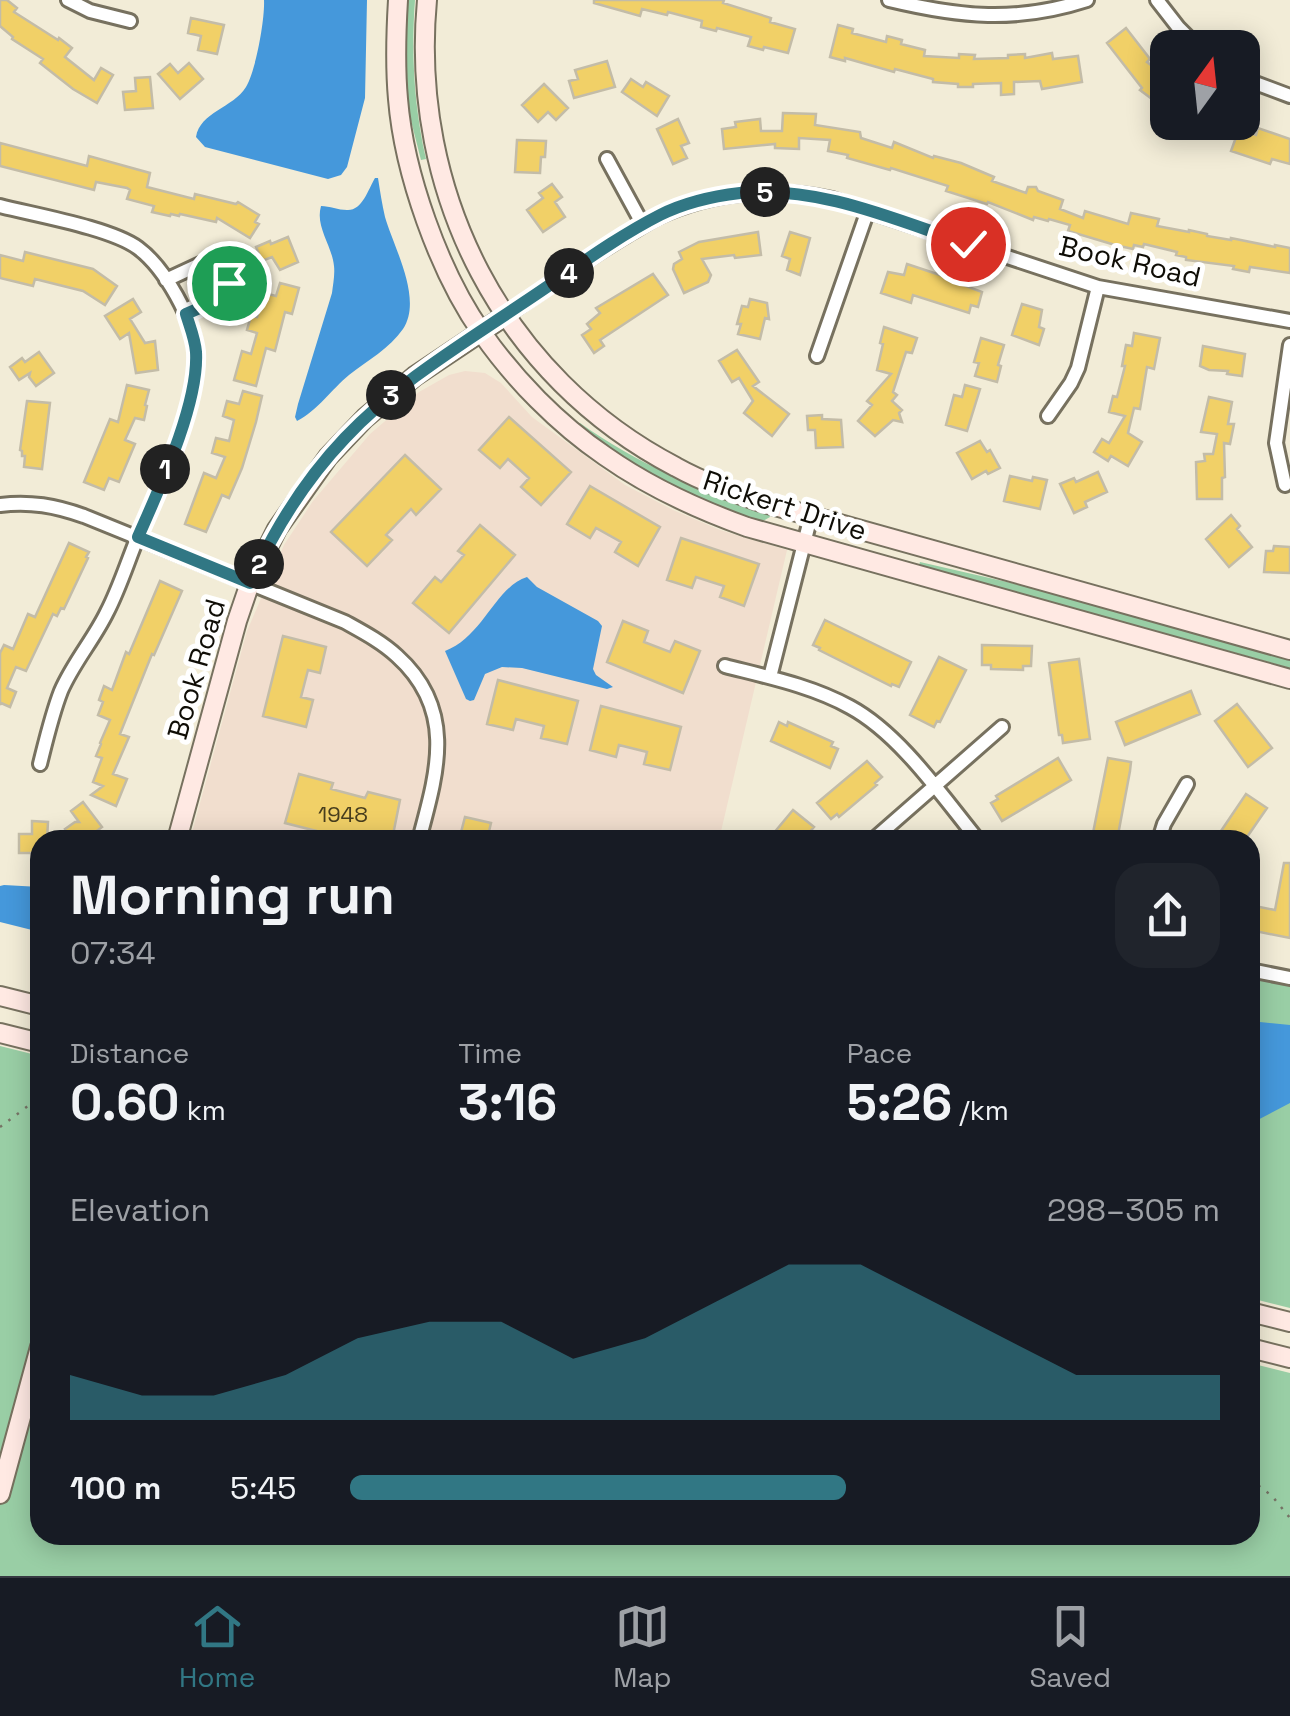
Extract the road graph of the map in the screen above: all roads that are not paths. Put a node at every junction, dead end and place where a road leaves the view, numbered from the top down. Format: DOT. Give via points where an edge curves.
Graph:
graph roads {
  1 [pos="68,0"];
  2 [pos="398,0"];
  3 [pos="427,0"];
  4 [pos="889,0"];
  5 [pos="1087,0"];
  6 [pos="1157,0"];
  7 [pos="130,21"];
  8 [pos="1181,30"];
  9 [pos="1260,85"];
  10 [pos="1290,96"];
  11 [pos="606,160"];
  12 [pos="0,206"];
  13 [pos="868,210"];
  14 [pos="643,226"];
  15 [pos="166,280"];
  16 [pos="1098,287"];
  17 [pos="186,314"];
  18 [pos="504,316"];
  19 [pos="1290,321"];
  20 [pos="481,332"];
  21 [pos="1290,345"];
  22 [pos="818,356"];
  23 [pos="1048,416"];
  24 [pos="1285,486"];
  25 [pos="0,505"];
  26 [pos="812,516"];
  27 [pos="138,537"];
  28 [pos="804,543"];
  29 [pos="250,583"];
  30 [pos="1290,650"];
  31 [pos="726,666"];
  32 [pos="770,677"];
  33 [pos="1290,678"];
  34 [pos="1002,727"];
  35 [pos="40,764"];
  36 [pos="1187,784"];
  37 [pos="934,786"];
  38 [pos="180,830"];
  39 [pos="422,830"];
  40 [pos="884,830"];
  41 [pos="970,830"];
  42 [pos="1162,830"];
  43 [pos="1260,972"];
  44 [pos="1290,978"];
  45 [pos="0,996"];
  46 [pos="30,1004"];
  47 [pos="0,1033"];
  48 [pos="30,1040"];
  49 [pos="1260,1314"];
  50 [pos="1290,1322"];
  51 [pos="1260,1350"];
  52 [pos="1290,1358"];
  53 [pos="30,1384"];
  54 [pos="0,1494"];
  1 -- 7 [label="street"];
  2 -- 20 [label="street, Rickert Drive" via="398,101 406,150 440,254"];
  3 -- 18 [label="street, Rickert Drive" via="425,87 436,155 463,237"];
  4 -- 5 [label="street" via="988,16"];
  6 -- 8 [label="street"];
  9 -- 10 [label="street"];
  11 -- 14 [label="street"];
  12 -- 15 [label="street" via="130,242"];
  13 -- 14 [label="street, Book Road" via="794,192 735,194 687,205"];
  13 -- 16 [label="street, Book Road"];
  13 -- 22 [label="street"];
  14 -- 18 [label="street, Book Road"];
  15 -- 17 [label="street"];
  15 -- 17 [label="street" via="209,260 227,269 223,295"];
  16 -- 19 [label="street, Book Road"];
  16 -- 23 [label="street" via="1078,368"];
  17 -- 27 [label="street" via="195,343 192,388"];
  18 -- 20 [label="street, Book Road"];
  18 -- 26 [label="street, Rickert Drive" via="571,393 643,448 714,485"];
  20 -- 28 [label="street, Rickert Drive" via="541,402 602,454 709,513"];
  20 -- 29 [label="street, Book Road" via="390,395 346,436 277,528"];
  21 -- 24 [label="street" via="1276,443"];
  25 -- 27 [label="street" via="54,506"];
  26 -- 28 [label="street"];
  26 -- 30 [label="street, Rickert Drive"];
  27 -- 29 [label="street"];
  27 -- 35 [label="street" via="108,610 61,691"];
  28 -- 32 [label="street"];
  28 -- 33 [label="street, Rickert Drive"];
  29 -- 38 [label="street, Book Road"];
  29 -- 39 [label="street" via="372,638 425,690 439,745"];
  31 -- 32 [label="street"];
  32 -- 37 [label="street" via="868,718"];
  34 -- 37 [label="street"];
  36 -- 42 [label="street"];
  37 -- 40 [label="street"];
  37 -- 41 [label="street"];
  43 -- 44 [label="street"];
  45 -- 46 [label="street"];
  47 -- 48 [label="street"];
  49 -- 50 [label="street"];
  51 -- 52 [label="street"];
  53 -- 54 [label="street"];
}
